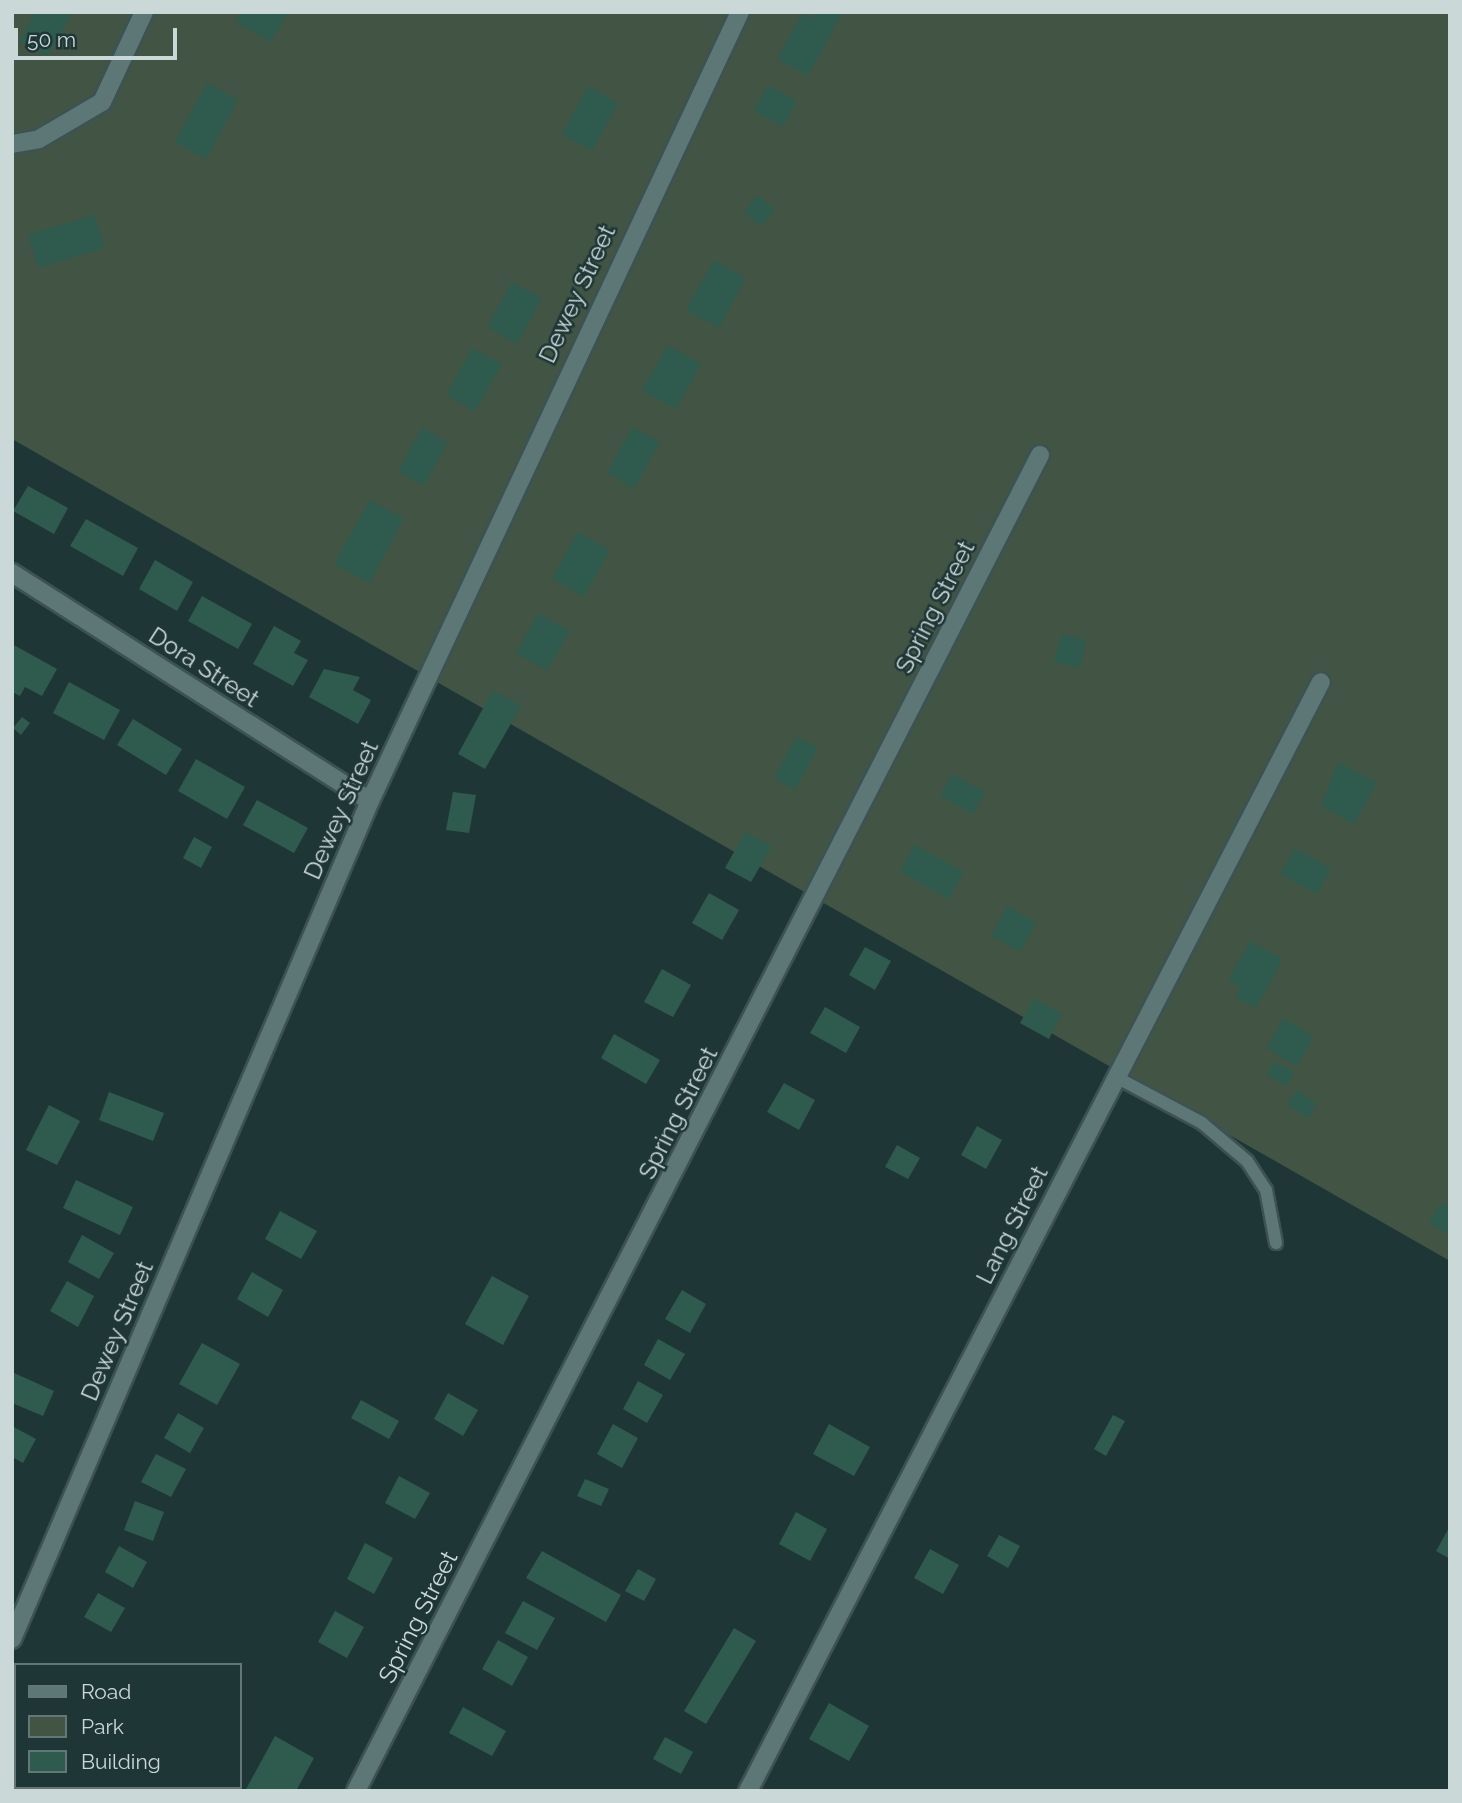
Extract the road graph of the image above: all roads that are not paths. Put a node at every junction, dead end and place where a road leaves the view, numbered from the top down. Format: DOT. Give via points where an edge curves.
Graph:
graph roads {
  1 [pos="144,12"];
  2 [pos="740,12"];
  3 [pos="12,144"];
  4 [pos="1040,456"];
  5 [pos="12,573"];
  6 [pos="1321,682"];
  7 [pos="370,801"];
  8 [pos="1116,1077"];
  9 [pos="1276,1243"];
  10 [pos="12,1639"];
  11 [pos="356,1791"];
  12 [pos="748,1791"];
  1 -- 3 [label="street" via="102,103 39,139"];
  2 -- 7 [label="street, Dewey Street"];
  4 -- 11 [label="street, Spring Street"];
  5 -- 7 [label="street, Dora Street"];
  6 -- 8 [label="street, Lang Street"];
  7 -- 10 [label="street, Dewey Street"];
  8 -- 9 [label="lane" via="1202,1123 1247,1161 1266,1190"];
  8 -- 12 [label="street, Lang Street"];
}
